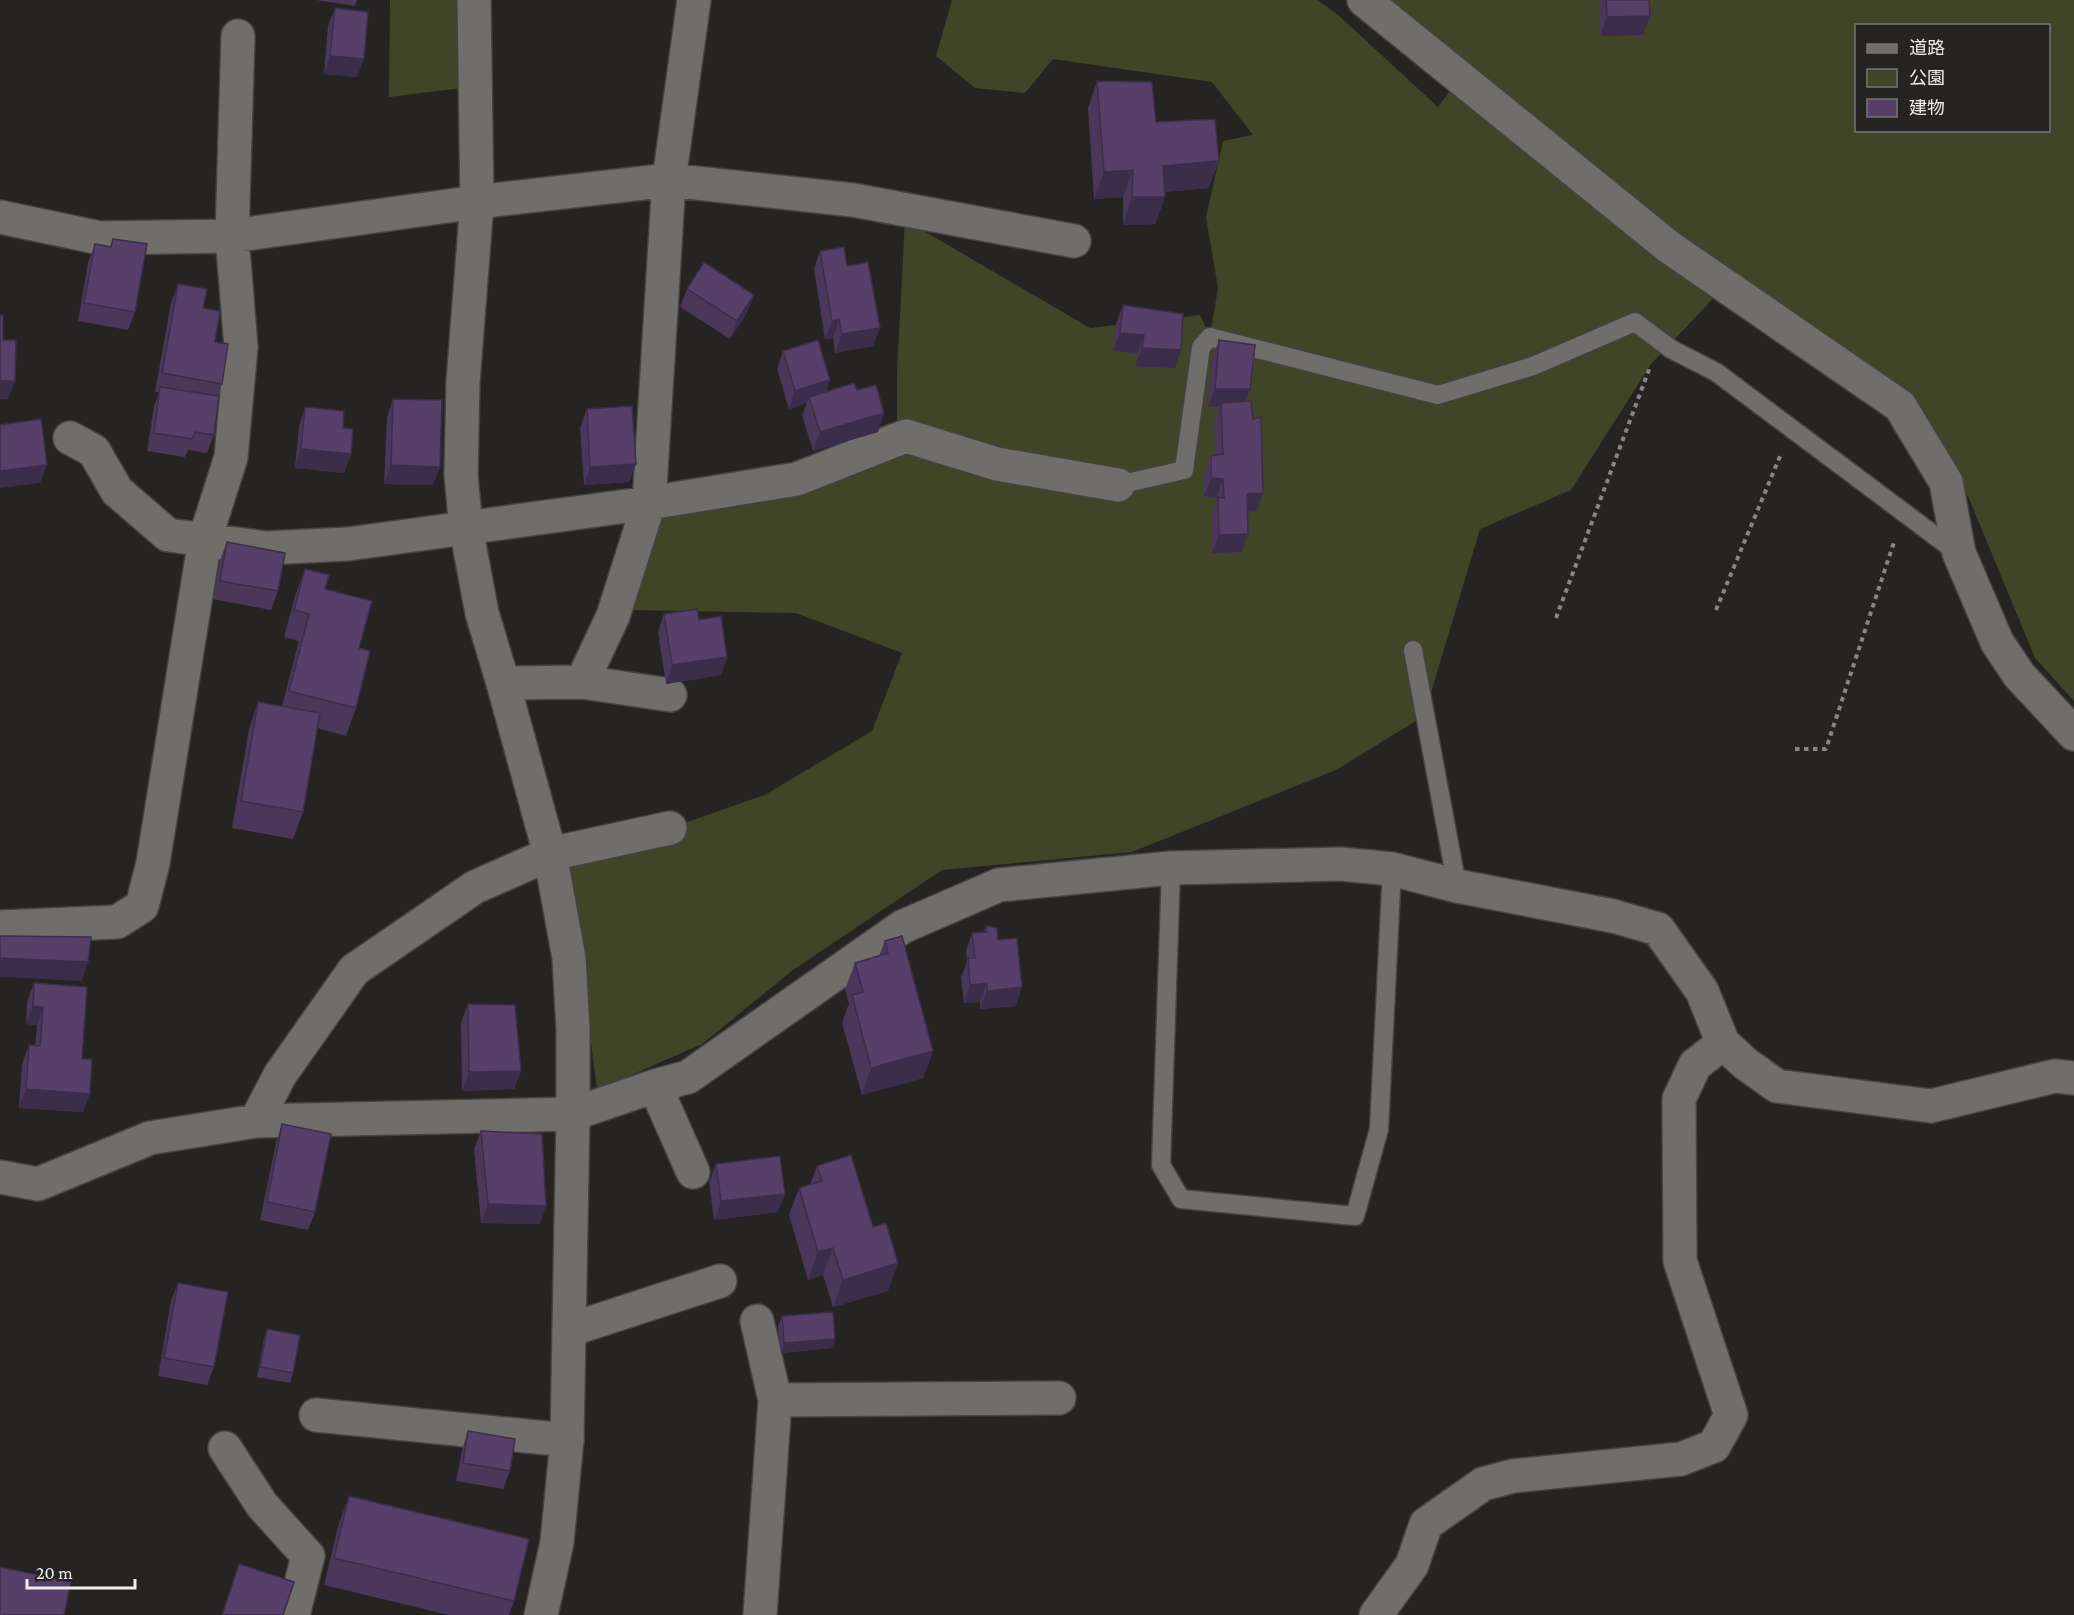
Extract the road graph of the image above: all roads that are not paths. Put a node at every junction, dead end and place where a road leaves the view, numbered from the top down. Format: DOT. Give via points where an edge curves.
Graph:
graph roads {
  1 [pos="474,0"];
  2 [pos="694,0"];
  3 [pos="1364,0"];
  4 [pos="238,36"];
  5 [pos="669,180"];
  6 [pos="477,202"];
  7 [pos="0,217"];
  8 [pos="232,236"];
  9 [pos="1074,241"];
  10 [pos="70,438"];
  11 [pos="1118,485"];
  12 [pos="649,503"];
  13 [pos="465,528"];
  14 [pos="205,539"];
  15 [pos="1959,553"];
  16 [pos="1413,650"];
  17 [pos="582,682"];
  18 [pos="503,683"];
  19 [pos="670,695"];
  20 [pos="2074,734"];
  21 [pos="670,828"];
  22 [pos="550,854"];
  23 [pos="1171,868"];
  24 [pos="1392,869"];
  25 [pos="1457,886"];
  26 [pos="0,927"];
  27 [pos="1723,1043"];
  28 [pos="2074,1078"];
  29 [pos="655,1086"];
  30 [pos="573,1114"];
  31 [pos="256,1121"];
  32 [pos="693,1172"];
  33 [pos="0,1177"];
  34 [pos="720,1281"];
  35 [pos="757,1321"];
  36 [pos="569,1330"];
  37 [pos="1059,1398"];
  38 [pos="775,1400"];
  39 [pos="316,1415"];
  40 [pos="567,1440"];
  41 [pos="225,1448"];
  42 [pos="292,1615"];
  43 [pos="541,1615"];
  44 [pos="760,1615"];
  45 [pos="1377,1615"];
  1 -- 6 [label="street"];
  2 -- 5 [label="street"];
  3 -- 15 [label="street" via="1669,247 1900,406 1946,482"];
  4 -- 8 [label="street"];
  5 -- 6 [label="street"];
  5 -- 9 [label="street" via="853,200"];
  5 -- 12 [label="street"];
  6 -- 8 [label="street"];
  6 -- 13 [label="street" via="463,382 461,475"];
  7 -- 8 [label="street" via="100,238"];
  8 -- 14 [label="street" via="241,347 231,457"];
  10 -- 14 [label="street" via="94,451 117,491 168,535"];
  11 -- 12 [label="street" via="998,464 906,436 797,480"];
  11 -- 15 [label="lane" via="1184,470 1201,347 1210,337 1438,395 1533,366 1635,322 1671,349 1716,372"];
  12 -- 13 [label="street"];
  12 -- 17 [label="street" via="613,616"];
  13 -- 14 [label="street" via="348,544 266,548"];
  13 -- 18 [label="street" via="482,613"];
  14 -- 26 [label="street" via="153,863 142,906 117,922"];
  15 -- 20 [label="street" via="1997,642 2019,675"];
  16 -- 25 [label="lane"];
  17 -- 18 [label="street"];
  17 -- 19 [label="street"];
  18 -- 22 [label="street"];
  21 -- 22 [label="street"];
  22 -- 30 [label="street" via="569,958"];
  22 -- 31 [label="street" via="475,887 354,970 280,1076"];
  23 -- 24 [label="street" via="1341,864"];
  23 -- 24 [label="lane" via="1161,1165 1181,1199 1355,1216 1379,1129"];
  23 -- 29 [label="street" via="999,885 902,927 688,1077"];
  24 -- 25 [label="street"];
  25 -- 27 [label="street" via="1613,916 1658,930 1701,991"];
  27 -- 28 [label="street" via="1777,1086 1931,1106 2055,1077"];
  27 -- 45 [label="street" via="1695,1065 1679,1099 1680,1262 1731,1415 1714,1446 1681,1459 1513,1476 1483,1484 1426,1524 1412,1565"];
  29 -- 30 [label="street"];
  29 -- 32 [label="street"];
  30 -- 31 [label="street"];
  30 -- 36 [label="street"];
  31 -- 33 [label="street" via="150,1138 38,1184"];
  34 -- 36 [label="street"];
  35 -- 38 [label="street"];
  36 -- 40 [label="street"];
  37 -- 38 [label="street"];
  38 -- 44 [label="street"];
  39 -- 40 [label="street"];
  40 -- 43 [label="street" via="557,1542"];
  41 -- 42 [label="street" via="262,1505 308,1556"];
}
